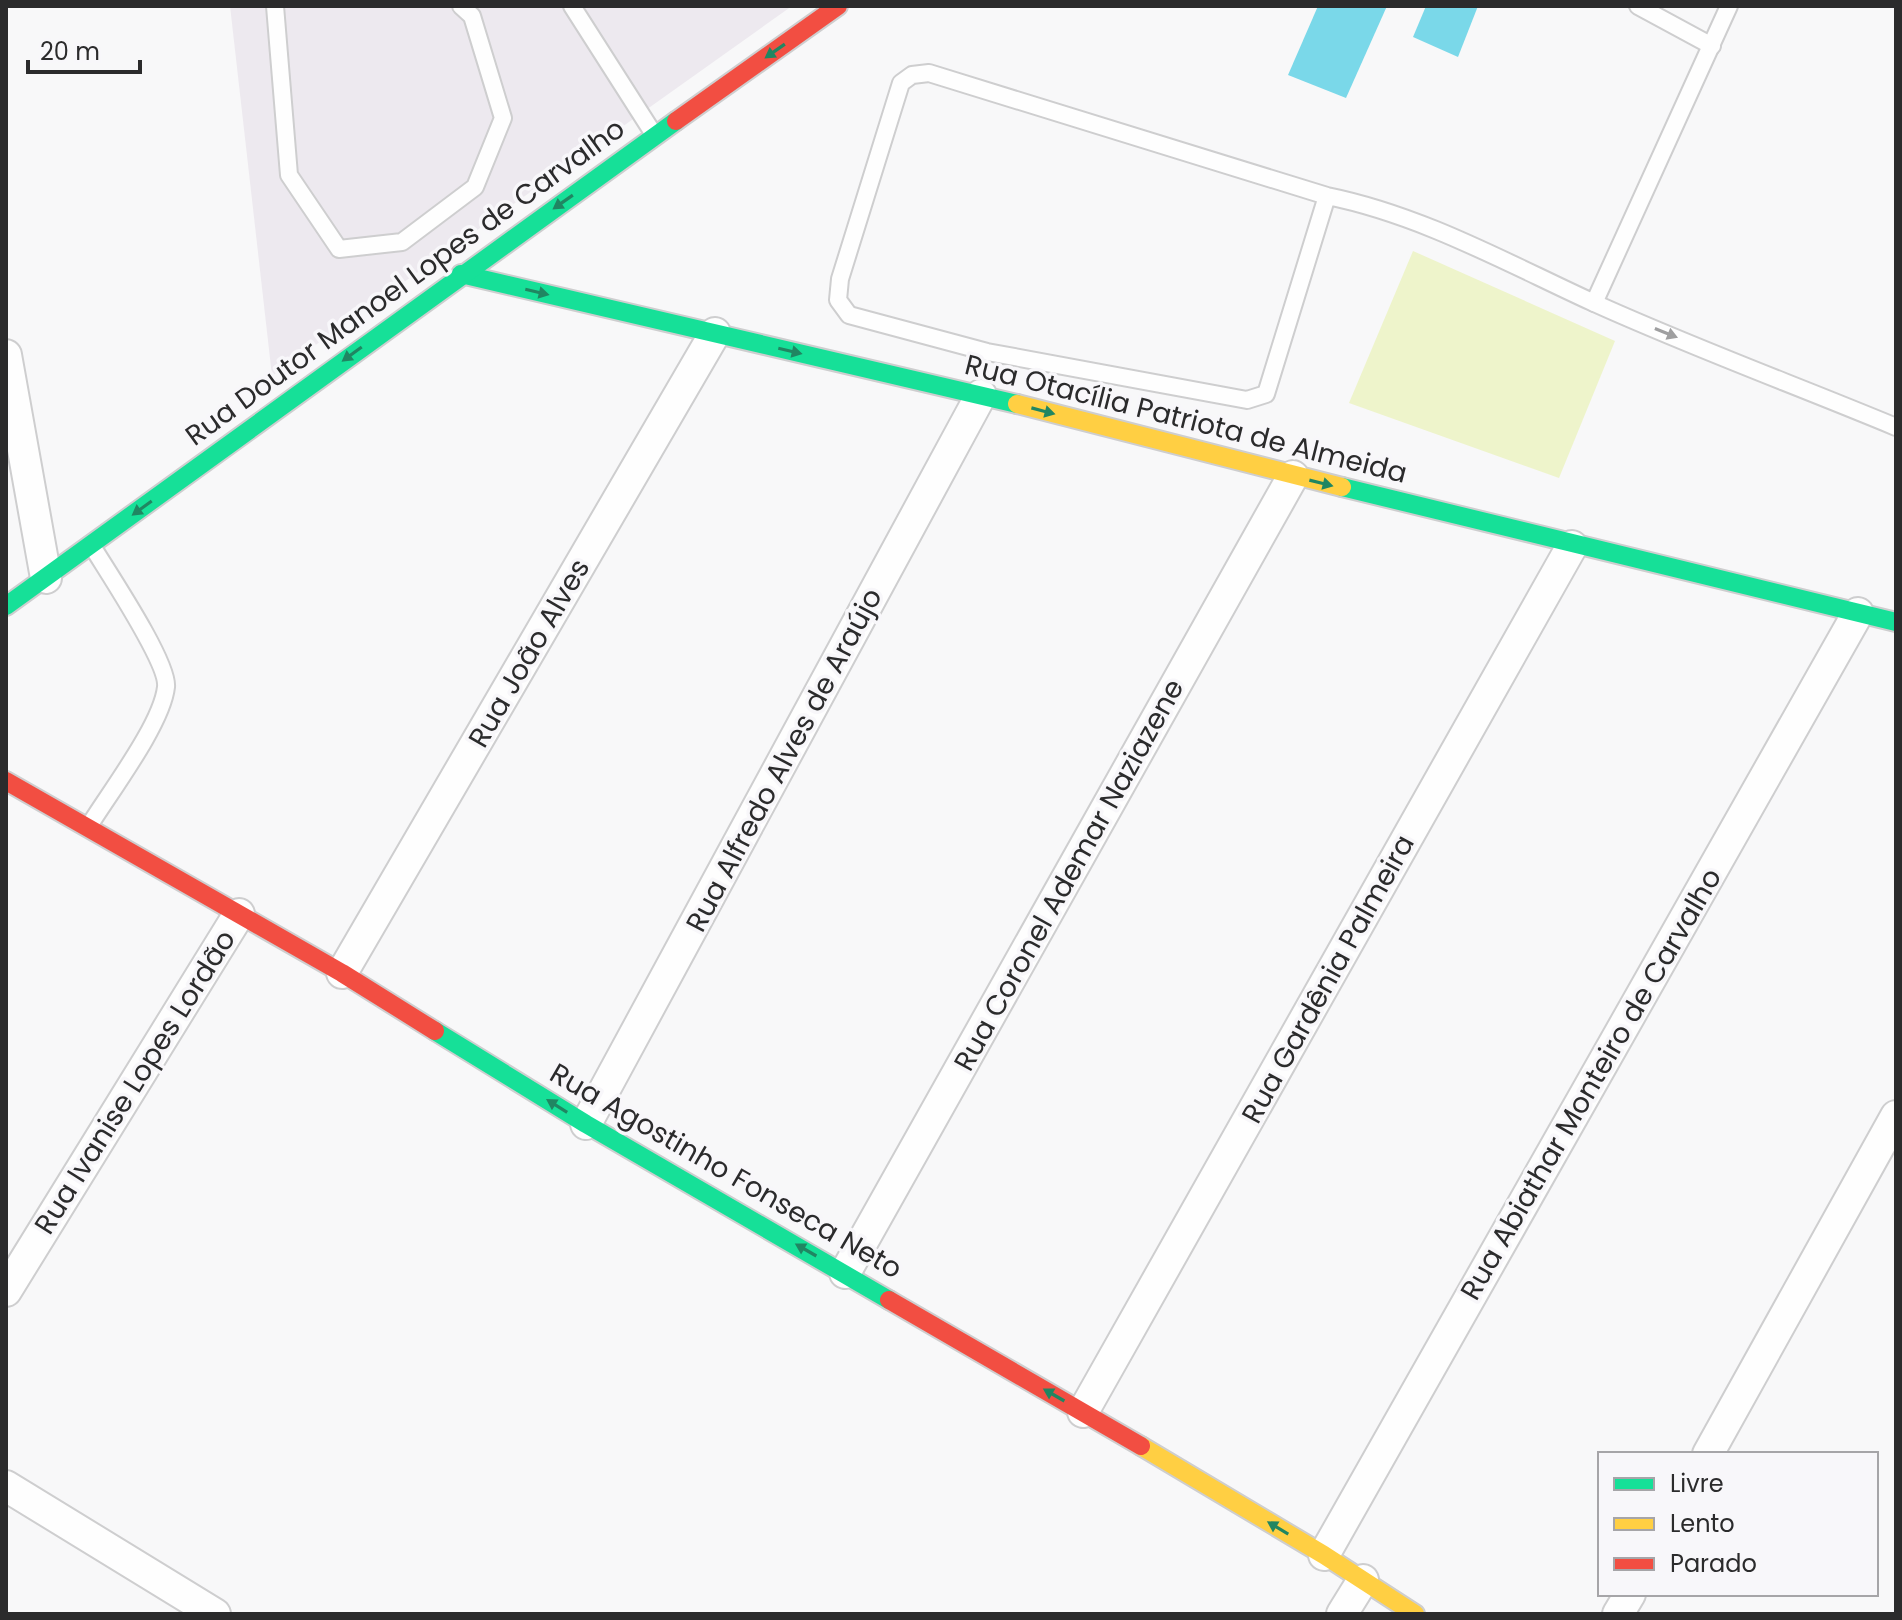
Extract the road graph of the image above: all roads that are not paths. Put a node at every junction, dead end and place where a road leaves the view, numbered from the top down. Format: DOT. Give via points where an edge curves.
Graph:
graph roads {
  1 [pos="275,6"];
  2 [pos="461,6"];
  3 [pos="572,6"];
  4 [pos="838,6"];
  5 [pos="1638,6"];
  6 [pos="1729,6"];
  7 [pos="1712,46"];
  8 [pos="655,136"];
  9 [pos="1327,196"];
  10 [pos="461,274"];
  11 [pos="1594,303"];
  12 [pos="715,333"];
  13 [pos="6,355"];
  14 [pos="6,361"];
  15 [pos="981,395"];
  16 [pos="1896,427"];
  17 [pos="1293,476"];
  18 [pos="92,545"];
  19 [pos="1572,546"];
  20 [pos="46,578"];
  21 [pos="6,606"];
  22 [pos="1858,613"];
  23 [pos="1896,622"];
  24 [pos="6,781"];
  25 [pos="88,828"];
  26 [pos="239,914"];
  27 [pos="342,973"];
  28 [pos="1896,1116"];
  29 [pos="586,1124"];
  30 [pos="845,1273"];
  31 [pos="6,1291"];
  32 [pos="1083,1412"];
  33 [pos="1709,1452"];
  34 [pos="6,1486"];
  35 [pos="1324,1555"];
  36 [pos="1363,1580"];
  37 [pos="1629,1596"];
  38 [pos="215,1614"];
  39 [pos="1342,1614"];
  40 [pos="1415,1614"];
  41 [pos="1618,1614"];
  1 -- 2 [label="lane" via="289,175 339,249 402,242 475,187 503,118 472,16"];
  3 -- 8 [label="lane"];
  4 -- 8 [label="main road, Rua Doutor Manoel Lopes de Carvalho, one-way"];
  5 -- 7 [label="lane"];
  6 -- 7 [label="lane"];
  7 -- 11 [label="lane"];
  8 -- 10 [label="main road, Rua Doutor Manoel Lopes de Carvalho, one-way"];
  9 -- 9 [label="lane" via="1286,338 1266,394 1258,399 987,352 849,315 838,300 881,142 901,83 912,75 929,73"];
  9 -- 11 [label="lane" via="1433,228"];
  10 -- 12 [label="main road, Rua Otacília Patriota de Almeida, one-way"];
  10 -- 18 [label="main road, Rua Doutor Manoel Lopes de Carvalho, one-way"];
  11 -- 16 [label="lane, one-way"];
  12 -- 15 [label="main road, Rua Otacília Patriota de Almeida, one-way"];
  12 -- 27 [label="street, Rua João Alves"];
  13 -- 14 [label="street"];
  14 -- 20 [label="street"];
  15 -- 17 [label="main road, Rua Otacília Patriota de Almeida, one-way"];
  15 -- 29 [label="street, Rua Alfredo Alves de Araújo"];
  17 -- 19 [label="main road, Rua Otacília Patriota de Almeida, one-way"];
  17 -- 30 [label="street, Rua Coronel Ademar Naziazene"];
  18 -- 20 [label="main road, Rua Doutor Manoel Lopes de Carvalho"];
  18 -- 25 [label="lane" via="161,662 167,684 143,740"];
  19 -- 22 [label="main road, Rua Otacília Patriota de Almeida"];
  19 -- 32 [label="street, Rua Gardênia Palmeira"];
  20 -- 21 [label="main road, Rua Doutor Manoel Lopes de Carvalho"];
  22 -- 23 [label="main road, Rua Otacília Patriota de Almeida"];
  22 -- 35 [label="street, Rua Abiathar Monteiro de Carvalho"];
  24 -- 25 [label="main road, Rua Agostinho Fonseca Neto"];
  25 -- 26 [label="main road, Rua Agostinho Fonseca Neto"];
  26 -- 27 [label="main road, Rua Agostinho Fonseca Neto"];
  26 -- 31 [label="street, Rua Ivanise Lopes Lordão"];
  29 -- 27 [label="main road, Rua Agostinho Fonseca Neto, one-way"];
  28 -- 33 [label="street"];
  30 -- 29 [label="main road, Rua Agostinho Fonseca Neto, one-way"];
  32 -- 30 [label="main road, Rua Agostinho Fonseca Neto, one-way"];
  35 -- 32 [label="main road, Rua Agostinho Fonseca Neto, one-way"];
  34 -- 38 [label="street"];
  35 -- 36 [label="main road, Rua Agostinho Fonseca Neto"];
  36 -- 39 [label="street"];
  36 -- 40 [label="main road, Rua Agostinho Fonseca Neto"];
  37 -- 41 [label="street"];
}
